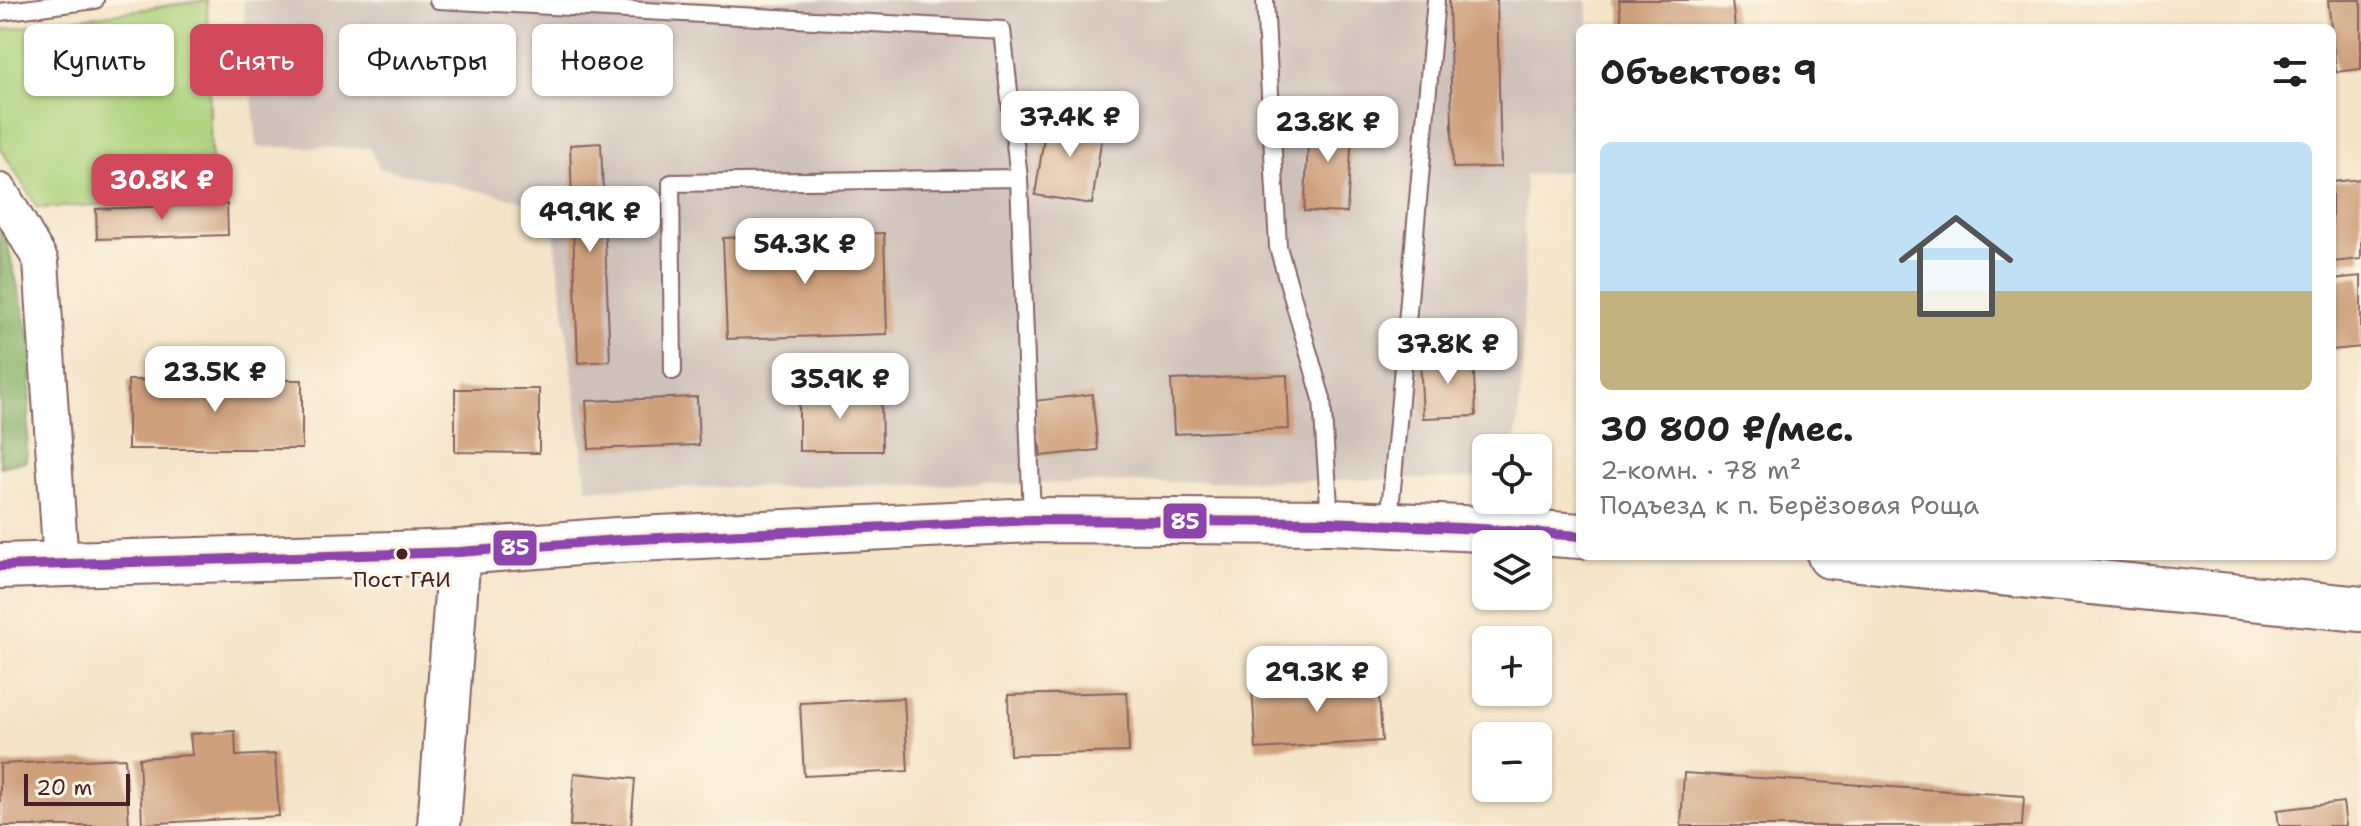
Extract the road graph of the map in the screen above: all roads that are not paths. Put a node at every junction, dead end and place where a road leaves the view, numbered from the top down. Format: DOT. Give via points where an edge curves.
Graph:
graph roads {
  1 [pos="95,0"];
  2 [pos="438,0"];
  3 [pos="1265,0"];
  4 [pos="1436,0"];
  5 [pos="0,12"];
  6 [pos="1019,178"];
  7 [pos="0,191"];
  8 [pos="673,371"];
  9 [pos="1032,520"];
  10 [pos="1330,522"];
  11 [pos="1389,524"];
  12 [pos="1576,536"];
  13 [pos="459,552"];
  14 [pos="1871,560"];
  15 [pos="61,565"];
  16 [pos="0,566"];
  17 [pos="2361,609"];
  18 [pos="439,826"];
  1 -- 5 [label="lane"];
  2 -- 6 [label="lane" via="1002,30"];
  3 -- 10 [label="lane" via="1278,247 1322,399"];
  4 -- 11 [label="lane"];
  6 -- 8 [label="lane" via="671,183"];
  6 -- 9 [label="lane"];
  7 -- 15 [label="street" via="41,261"];
  9 -- 10 [label="main road"];
  9 -- 13 [label="main road"];
  10 -- 11 [label="main road"];
  11 -- 12 [label="main road"];
  13 -- 15 [label="main road"];
  13 -- 18 [label="street"];
  14 -- 17 [label="main road"];
  15 -- 16 [label="main road"];
}
